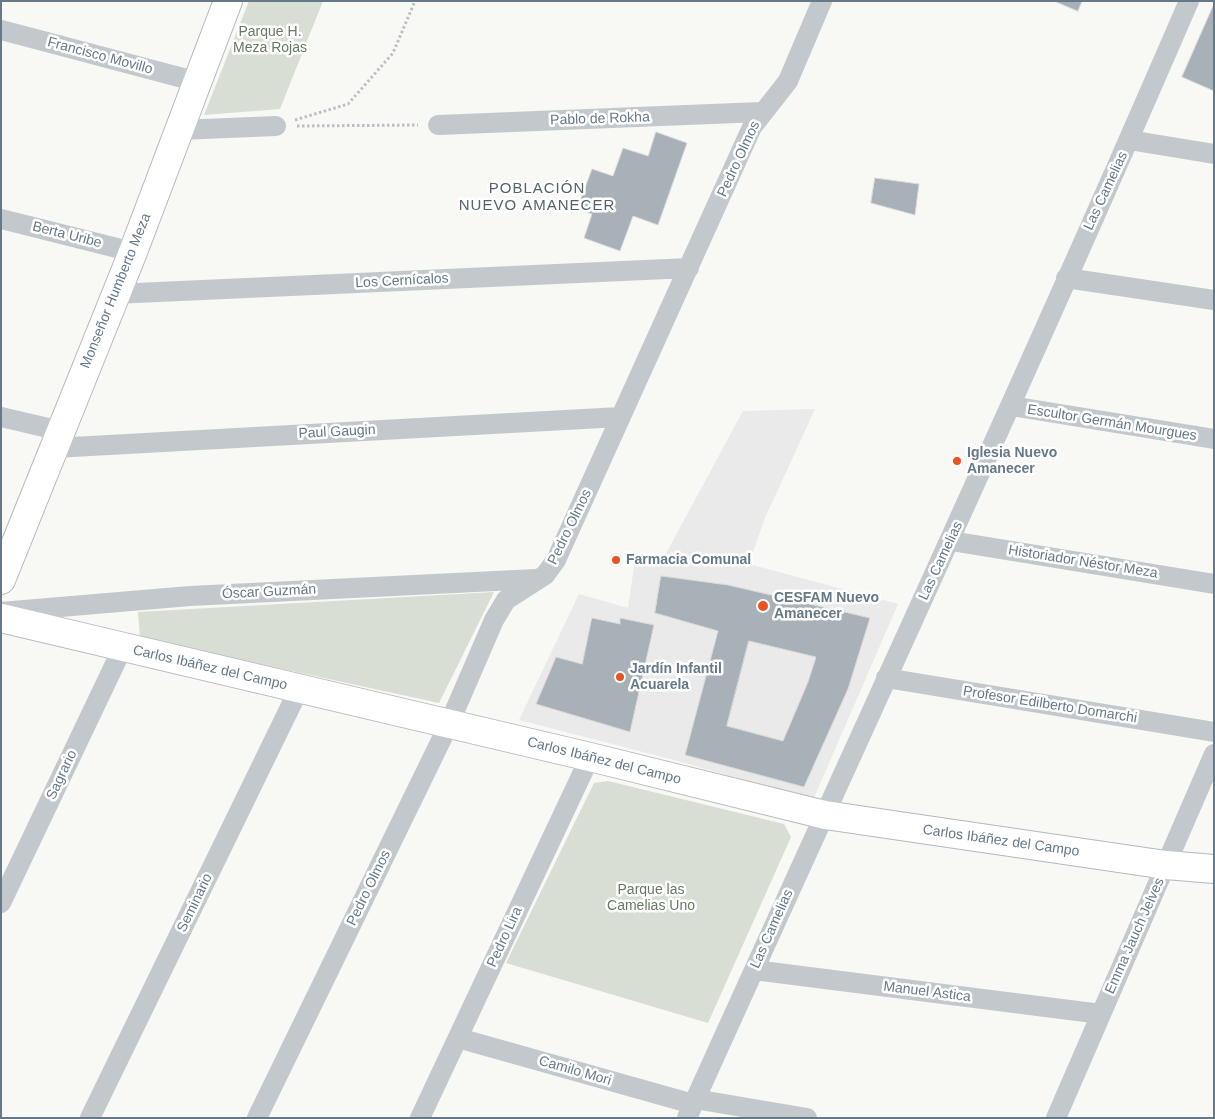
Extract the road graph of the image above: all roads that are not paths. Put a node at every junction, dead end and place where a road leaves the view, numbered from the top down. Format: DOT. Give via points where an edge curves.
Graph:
graph roads {
  1 [pos="228,1"];
  2 [pos="822,1"];
  3 [pos="1189,1"];
  4 [pos="1,30"];
  5 [pos="198,82"];
  6 [pos="761,112"];
  7 [pos="438,125"];
  8 [pos="276,126"];
  9 [pos="180,130"];
  10 [pos="1129,140"];
  11 [pos="1214,154"];
  12 [pos="1,219"];
  13 [pos="133,252"];
  14 [pos="689,268"];
  15 [pos="1066,278"];
  16 [pos="114,294"];
  17 [pos="1214,300"];
  18 [pos="1011,406"];
  19 [pos="1,417"];
  20 [pos="620,417"];
  21 [pos="57,439"];
  22 [pos="1214,439"];
  23 [pos="951,541"];
  24 [pos="538,579"];
  25 [pos="1,580"];
  26 [pos="1214,584"];
  27 [pos="1,612"];
  28 [pos="1,618"];
  29 [pos="123,647"];
  30 [pos="886,678"];
  31 [pos="299,689"];
  32 [pos="449,724"];
  33 [pos="1214,732"];
  34 [pos="1214,754"];
  35 [pos="590,757"];
  36 [pos="824,815"];
  37 [pos="1166,865"];
  38 [pos="1214,869"];
  39 [pos="1,903"];
  40 [pos="754,970"];
  41 [pos="1101,1014"];
  42 [pos="458,1038"];
  43 [pos="692,1107"];
  44 [pos="1060,1117"];
  45 [pos="90,1118"];
  46 [pos="257,1118"];
  47 [pos="420,1118"];
  48 [pos="807,1118"];
  1 -- 5 [label="street, Monseñor Humberto Meza"];
  2 -- 6 [label="street, Pedro Olmos" via="788,81"];
  3 -- 10 [label="street, Las Camelias"];
  4 -- 5 [label="street, Francisco Movillo"];
  5 -- 9 [label="street, Monseñor Humberto Meza"];
  6 -- 7 [label="street, Pablo de Rokha"];
  6 -- 14 [label="street, Pedro Olmos"];
  8 -- 9 [label="street"];
  9 -- 13 [label="street, Monseñor Humberto Meza"];
  10 -- 11 [label="street"];
  10 -- 15 [label="street, Las Camelias"];
  12 -- 13 [label="street, Berta Uribe"];
  13 -- 16 [label="street, Monseñor Humberto Meza"];
  14 -- 16 [label="street, Los Cernícalos"];
  14 -- 20 [label="street, Pedro Olmos"];
  15 -- 17 [label="street"];
  15 -- 18 [label="street, Las Camelias"];
  16 -- 21 [label="street, Monseñor Humberto Meza"];
  18 -- 22 [label="street, Escultor Germán Mourgues"];
  18 -- 23 [label="street, Las Camelias"];
  19 -- 21 [label="street, Paul Gaugin"];
  20 -- 21 [label="street, Paul Gaugin"];
  20 -- 24 [label="street, Pedro Olmos" via="556,560"];
  21 -- 25 [label="street, Monseñor Humberto Meza"];
  23 -- 26 [label="street, Historiador Néstor Meza"];
  23 -- 30 [label="street, Las Camelias"];
  24 -- 27 [label="street, Óscar Guzmán" via="190,596"];
  24 -- 32 [label="street, Pedro Olmos" via="514,593 500,609"];
  28 -- 29 [label="street, Carlos Ibáñez del Campo"];
  29 -- 31 [label="street, Carlos Ibáñez del Campo"];
  29 -- 39 [label="street, Sagrario"];
  30 -- 33 [label="street, Profesor Edilberto Domarchi"];
  30 -- 36 [label="street, Las Camelias"];
  31 -- 32 [label="street, Carlos Ibáñez del Campo"];
  31 -- 45 [label="street, Seminario"];
  32 -- 35 [label="street, Carlos Ibáñez del Campo"];
  32 -- 46 [label="street, Pedro Olmos"];
  34 -- 37 [label="street, Emma Jauch Jelves"];
  35 -- 36 [label="street, Carlos Ibáñez del Campo"];
  35 -- 42 [label="street, Pedro Lira"];
  36 -- 37 [label="street, Carlos Ibáñez del Campo"];
  36 -- 40 [label="street, Las Camelias"];
  37 -- 38 [label="street, Carlos Ibáñez del Campo"];
  37 -- 41 [label="street, Emma Jauch Jelves"];
  40 -- 41 [label="street, Manuel Astica"];
  40 -- 43 [label="street, Las Camelias"];
  41 -- 44 [label="street, Emma Jauch Jelves"];
  42 -- 43 [label="street, Camilo Mori"];
  42 -- 47 [label="street, Pedro Lira"];
  43 -- 48 [label="street, Camilo Mori"];
}
